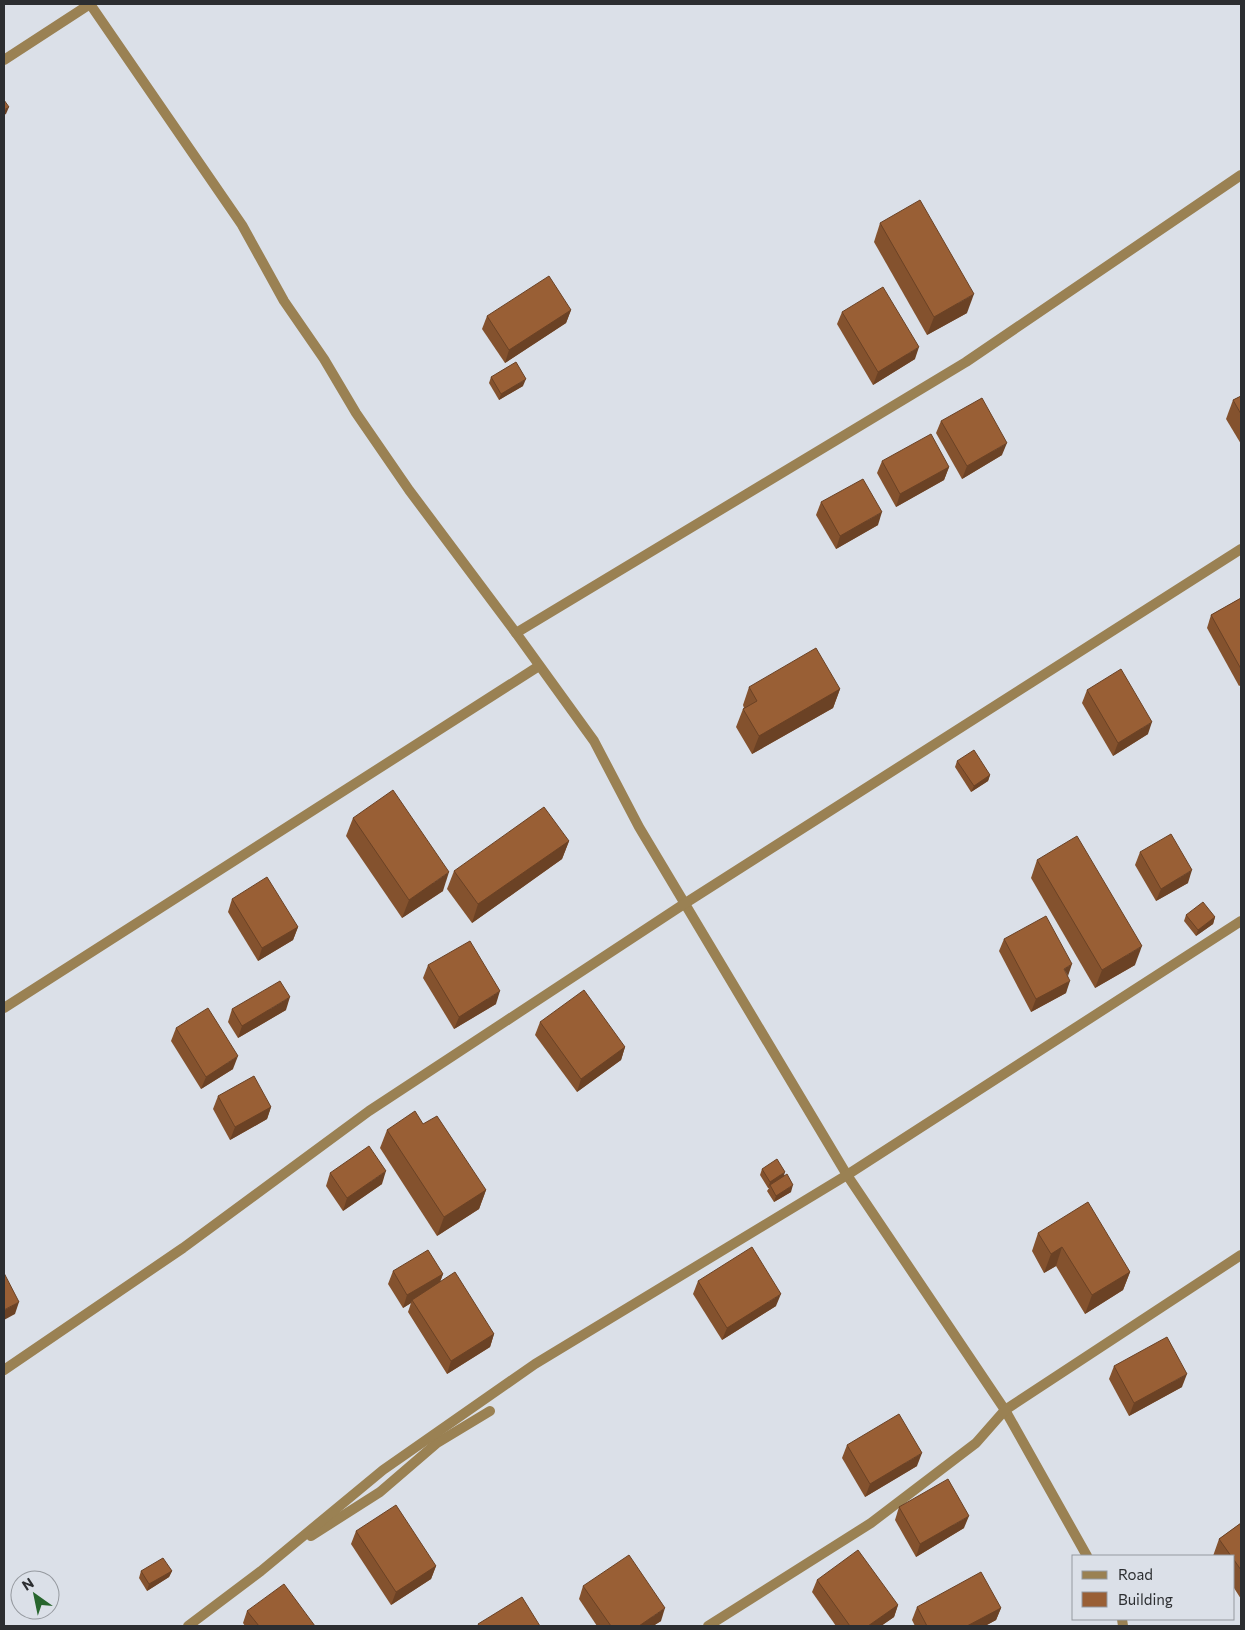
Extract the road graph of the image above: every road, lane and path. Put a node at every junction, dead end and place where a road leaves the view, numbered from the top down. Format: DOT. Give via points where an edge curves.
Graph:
graph roads {
  1 [pos="90,4"];
  2 [pos="4,60"];
  3 [pos="1241,175"];
  4 [pos="1241,549"];
  5 [pos="516,633"];
  6 [pos="539,666"];
  7 [pos="684,904"];
  8 [pos="1241,921"];
  9 [pos="4,1008"];
  10 [pos="847,1175"];
  11 [pos="1241,1255"];
  12 [pos="4,1370"];
  13 [pos="1005,1410"];
  14 [pos="490,1412"];
  15 [pos="1086,1555"];
  16 [pos="188,1626"];
  17 [pos="196,1626"];
  18 [pos="708,1626"];
  1 -- 2 [label="street"];
  1 -- 5 [label="street" via="242,225 284,301 356,413"];
  3 -- 5 [label="street" via="966,362"];
  4 -- 7 [label="street"];
  5 -- 6 [label="street"];
  6 -- 7 [label="street" via="594,741 639,828"];
  6 -- 9 [label="street"];
  7 -- 10 [label="street"];
  7 -- 12 [label="street" via="369,1111 183,1248"];
  8 -- 10 [label="street"];
  10 -- 13 [label="street"];
  10 -- 16 [label="street" via="534,1364 383,1470 261,1571"];
  11 -- 13 [label="street"];
  13 -- 15 [label="street"];
  13 -- 18 [label="street" via="976,1443 872,1523"];
  14 -- 17 [label="street" via="437,1443 380,1492 287,1552"];
}
